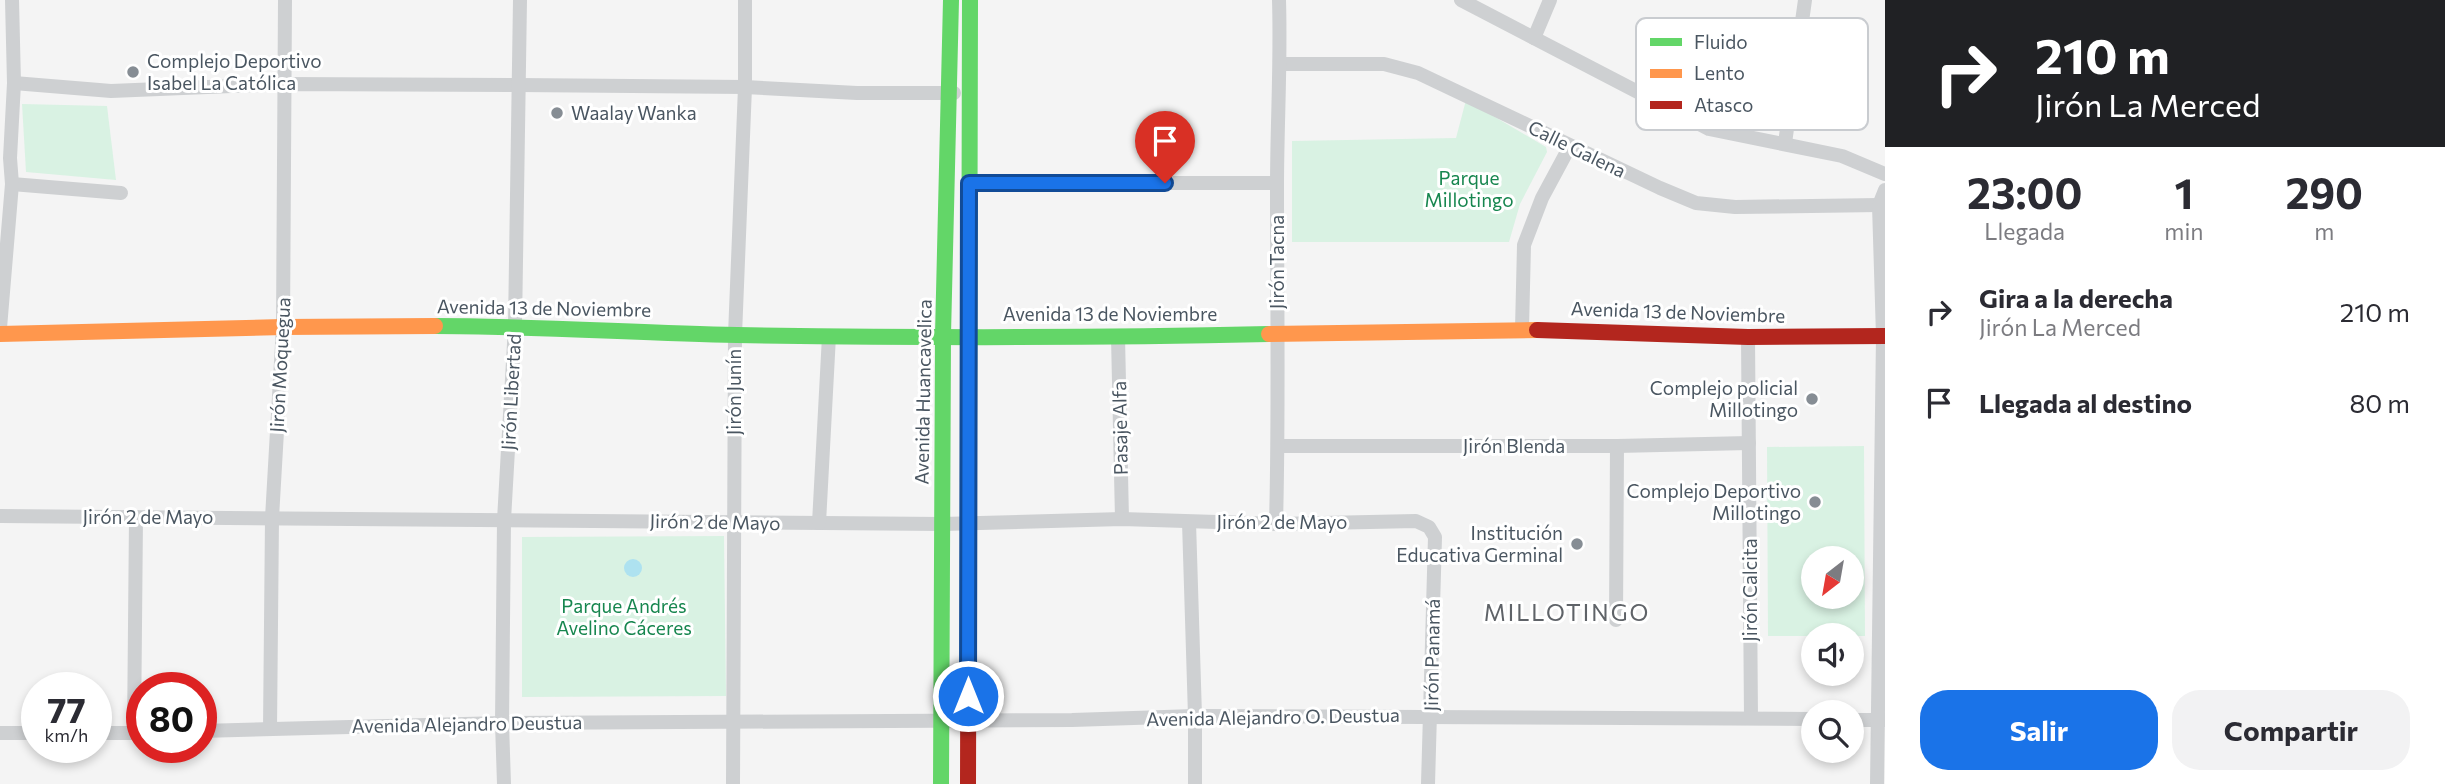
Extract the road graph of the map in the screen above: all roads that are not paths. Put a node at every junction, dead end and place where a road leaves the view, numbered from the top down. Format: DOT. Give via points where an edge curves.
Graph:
graph roads {
  1 [pos="12,0"];
  2 [pos="285,0"];
  3 [pos="520,0"];
  4 [pos="745,0"];
  5 [pos="951,0"];
  6 [pos="970,0"];
  7 [pos="1279,0"];
  8 [pos="1461,0"];
  9 [pos="1550,0"];
  10 [pos="1805,0"];
  11 [pos="1802,18"];
  12 [pos="1534,38"];
  13 [pos="1281,65"];
  14 [pos="15,83"];
  15 [pos="283,84"];
  16 [pos="518,85"];
  17 [pos="745,86"];
  18 [pos="1636,91"];
  19 [pos="949,93"];
  20 [pos="970,93"];
  21 [pos="1714,130"];
  22 [pos="1787,130"];
  23 [pos="1785,143"];
  24 [pos="1570,146"];
  25 [pos="1885,174"];
  26 [pos="969,183"];
  27 [pos="1277,183"];
  28 [pos="12,184"];
  29 [pos="1885,190"];
  30 [pos="121,193"];
  31 [pos="1879,205"];
  32 [pos="515,326"];
  33 [pos="283,327"];
  34 [pos="0,328"];
  35 [pos="1522,328"];
  36 [pos="1278,333"];
  37 [pos="0,334"];
  38 [pos="735,335"];
  39 [pos="829,335"];
  40 [pos="943,335"];
  41 [pos="968,335"];
  42 [pos="1884,336"];
  43 [pos="1118,337"];
  44 [pos="1748,337"];
  45 [pos="1749,443"];
  46 [pos="1278,446"];
  47 [pos="1617,446"];
  48 [pos="1883,457"];
  49 [pos="0,516"];
  50 [pos="136,517"];
  51 [pos="272,518"];
  52 [pos="1122,519"];
  53 [pos="504,520"];
  54 [pos="734,522"];
  55 [pos="1189,522"];
  56 [pos="820,523"];
  57 [pos="942,524"];
  58 [pos="967,524"];
  59 [pos="1276,524"];
  60 [pos="1429,527"];
  61 [pos="1616,620"];
  62 [pos="137,672"];
  63 [pos="1195,716"];
  64 [pos="1430,716"];
  65 [pos="1751,718"];
  66 [pos="1801,719"];
  67 [pos="1881,720"];
  68 [pos="733,721"];
  69 [pos="942,721"];
  70 [pos="968,721"];
  71 [pos="502,723"];
  72 [pos="270,729"];
  73 [pos="217,731"];
  74 [pos="0,733"];
  75 [pos="21,733"];
  76 [pos="504,784"];
  77 [pos="733,784"];
  78 [pos="941,784"];
  79 [pos="968,784"];
  80 [pos="1195,784"];
  81 [pos="1428,784"];
  82 [pos="1877,784"];
  1 -- 14 [label="street"];
  2 -- 15 [label="street, Jirón Moquegua"];
  3 -- 16 [label="street, Jirón Libertad"];
  4 -- 17 [label="street, Jirón Junín"];
  5 -- 19 [label="main road, Avenida Huancavelica"];
  6 -- 20 [label="main road"];
  7 -- 13 [label="street, Jirón Tacna"];
  8 -- 12 [label="street"];
  9 -- 12 [label="street"];
  10 -- 11 [label="street"];
  12 -- 18 [label="street"];
  13 -- 24 [label="street, Calle Galena" via="1397,66"];
  13 -- 27 [label="street, Jirón Tacna"];
  14 -- 15 [label="street" via="111,91"];
  14 -- 28 [label="street"];
  15 -- 16 [label="street"];
  15 -- 33 [label="street, Jirón Moquegua"];
  16 -- 17 [label="street"];
  16 -- 32 [label="street, Jirón Libertad"];
  17 -- 19 [label="street"];
  17 -- 38 [label="street, Jirón Junín"];
  19 -- 20 [label="street"];
  19 -- 40 [label="main road, Avenida Huancavelica"];
  20 -- 26 [label="main road"];
  21 -- 23 [label="street"];
  22 -- 23 [label="street"];
  23 -- 25 [label="street" via="1842,156"];
  24 -- 31 [label="street, Calle Galena" via="1696,203 1735,207"];
  24 -- 35 [label="street" via="1524,245"];
  26 -- 27 [label="street"];
  26 -- 41 [label="main road"];
  27 -- 36 [label="street, Jirón Tacna"];
  28 -- 30 [label="street"];
  28 -- 34 [label="street"];
  29 -- 31 [label="street"];
  31 -- 42 [label="street"];
  32 -- 33 [label="main road, Avenida 13 de Noviembre"];
  32 -- 38 [label="main road, Avenida 13 de Noviembre"];
  32 -- 53 [label="street, Jirón Libertad"];
  33 -- 37 [label="main road, Avenida 13 de Noviembre"];
  33 -- 51 [label="street, Jirón Moquegua"];
  35 -- 36 [label="main road, Avenida 13 de Noviembre"];
  35 -- 44 [label="main road, Avenida 13 de Noviembre"];
  36 -- 43 [label="main road, Avenida 13 de Noviembre"];
  36 -- 46 [label="street, Jirón Tacna"];
  38 -- 39 [label="main road, Avenida 13 de Noviembre"];
  38 -- 54 [label="street, Jirón Junín"];
  39 -- 40 [label="main road, Avenida 13 de Noviembre"];
  39 -- 56 [label="street"];
  40 -- 41 [label="main road, Avenida 13 de Noviembre"];
  40 -- 57 [label="main road, Avenida Huancavelica"];
  41 -- 43 [label="main road, Avenida 13 de Noviembre"];
  41 -- 58 [label="main road"];
  42 -- 44 [label="main road, Avenida 13 de Noviembre"];
  42 -- 48 [label="street"];
  43 -- 52 [label="street, Pasaje Alfa"];
  44 -- 45 [label="street, Jirón Calcita"];
  45 -- 47 [label="street, Jirón Blenda"];
  45 -- 65 [label="street, Jirón Calcita"];
  46 -- 47 [label="street, Jirón Blenda"];
  46 -- 59 [label="street, Jirón Tacna"];
  47 -- 61 [label="street"];
  48 -- 67 [label="street"];
  49 -- 50 [label="street, Jirón 2 de Mayo"];
  50 -- 51 [label="street, Jirón 2 de Mayo"];
  50 -- 62 [label="street"];
  51 -- 53 [label="street, Jirón 2 de Mayo"];
  51 -- 72 [label="street, Jirón Moquegua"];
  52 -- 55 [label="street, Jirón 2 de Mayo"];
  52 -- 58 [label="street, Jirón 2 de Mayo"];
  53 -- 54 [label="street, Jirón 2 de Mayo"];
  53 -- 71 [label="street, Jirón Libertad"];
  54 -- 56 [label="street, Jirón 2 de Mayo"];
  54 -- 68 [label="street, Jirón Junín"];
  55 -- 59 [label="street, Jirón 2 de Mayo"];
  55 -- 63 [label="street"];
  56 -- 57 [label="street, Jirón 2 de Mayo"];
  57 -- 58 [label="street, Jirón 2 de Mayo"];
  57 -- 69 [label="main road, Avenida Huancavelica"];
  58 -- 70 [label="main road"];
  59 -- 60 [label="street, Jirón 2 de Mayo" via="1416,521"];
  60 -- 64 [label="street, Jirón Panamá" via="1435,537"];
  63 -- 64 [label="street, Avenida Alejandro O. Deustua"];
  63 -- 70 [label="street, Avenida Alejandro O. Deustua"];
  63 -- 80 [label="street"];
  64 -- 65 [label="street, Avenida Alejandro O. Deustua"];
  64 -- 81 [label="street, Jirón Panamá"];
  65 -- 66 [label="street, Avenida Alejandro O. Deustua"];
  67 -- 82 [label="street"];
  68 -- 69 [label="street, Avenida Alejandro O. Deustua"];
  68 -- 71 [label="street, Avenida Alejandro Deustua"];
  68 -- 77 [label="street, Jirón Junín"];
  69 -- 70 [label="street, Avenida Alejandro O. Deustua"];
  69 -- 78 [label="main road, Avenida Huancavelica"];
  70 -- 79 [label="main road"];
  71 -- 72 [label="street, Avenida Alejandro Deustua"];
  71 -- 76 [label="street, Jirón Libertad"];
  72 -- 73 [label="street, Avenida Alejandro Deustua"];
  74 -- 75 [label="street"];
}
